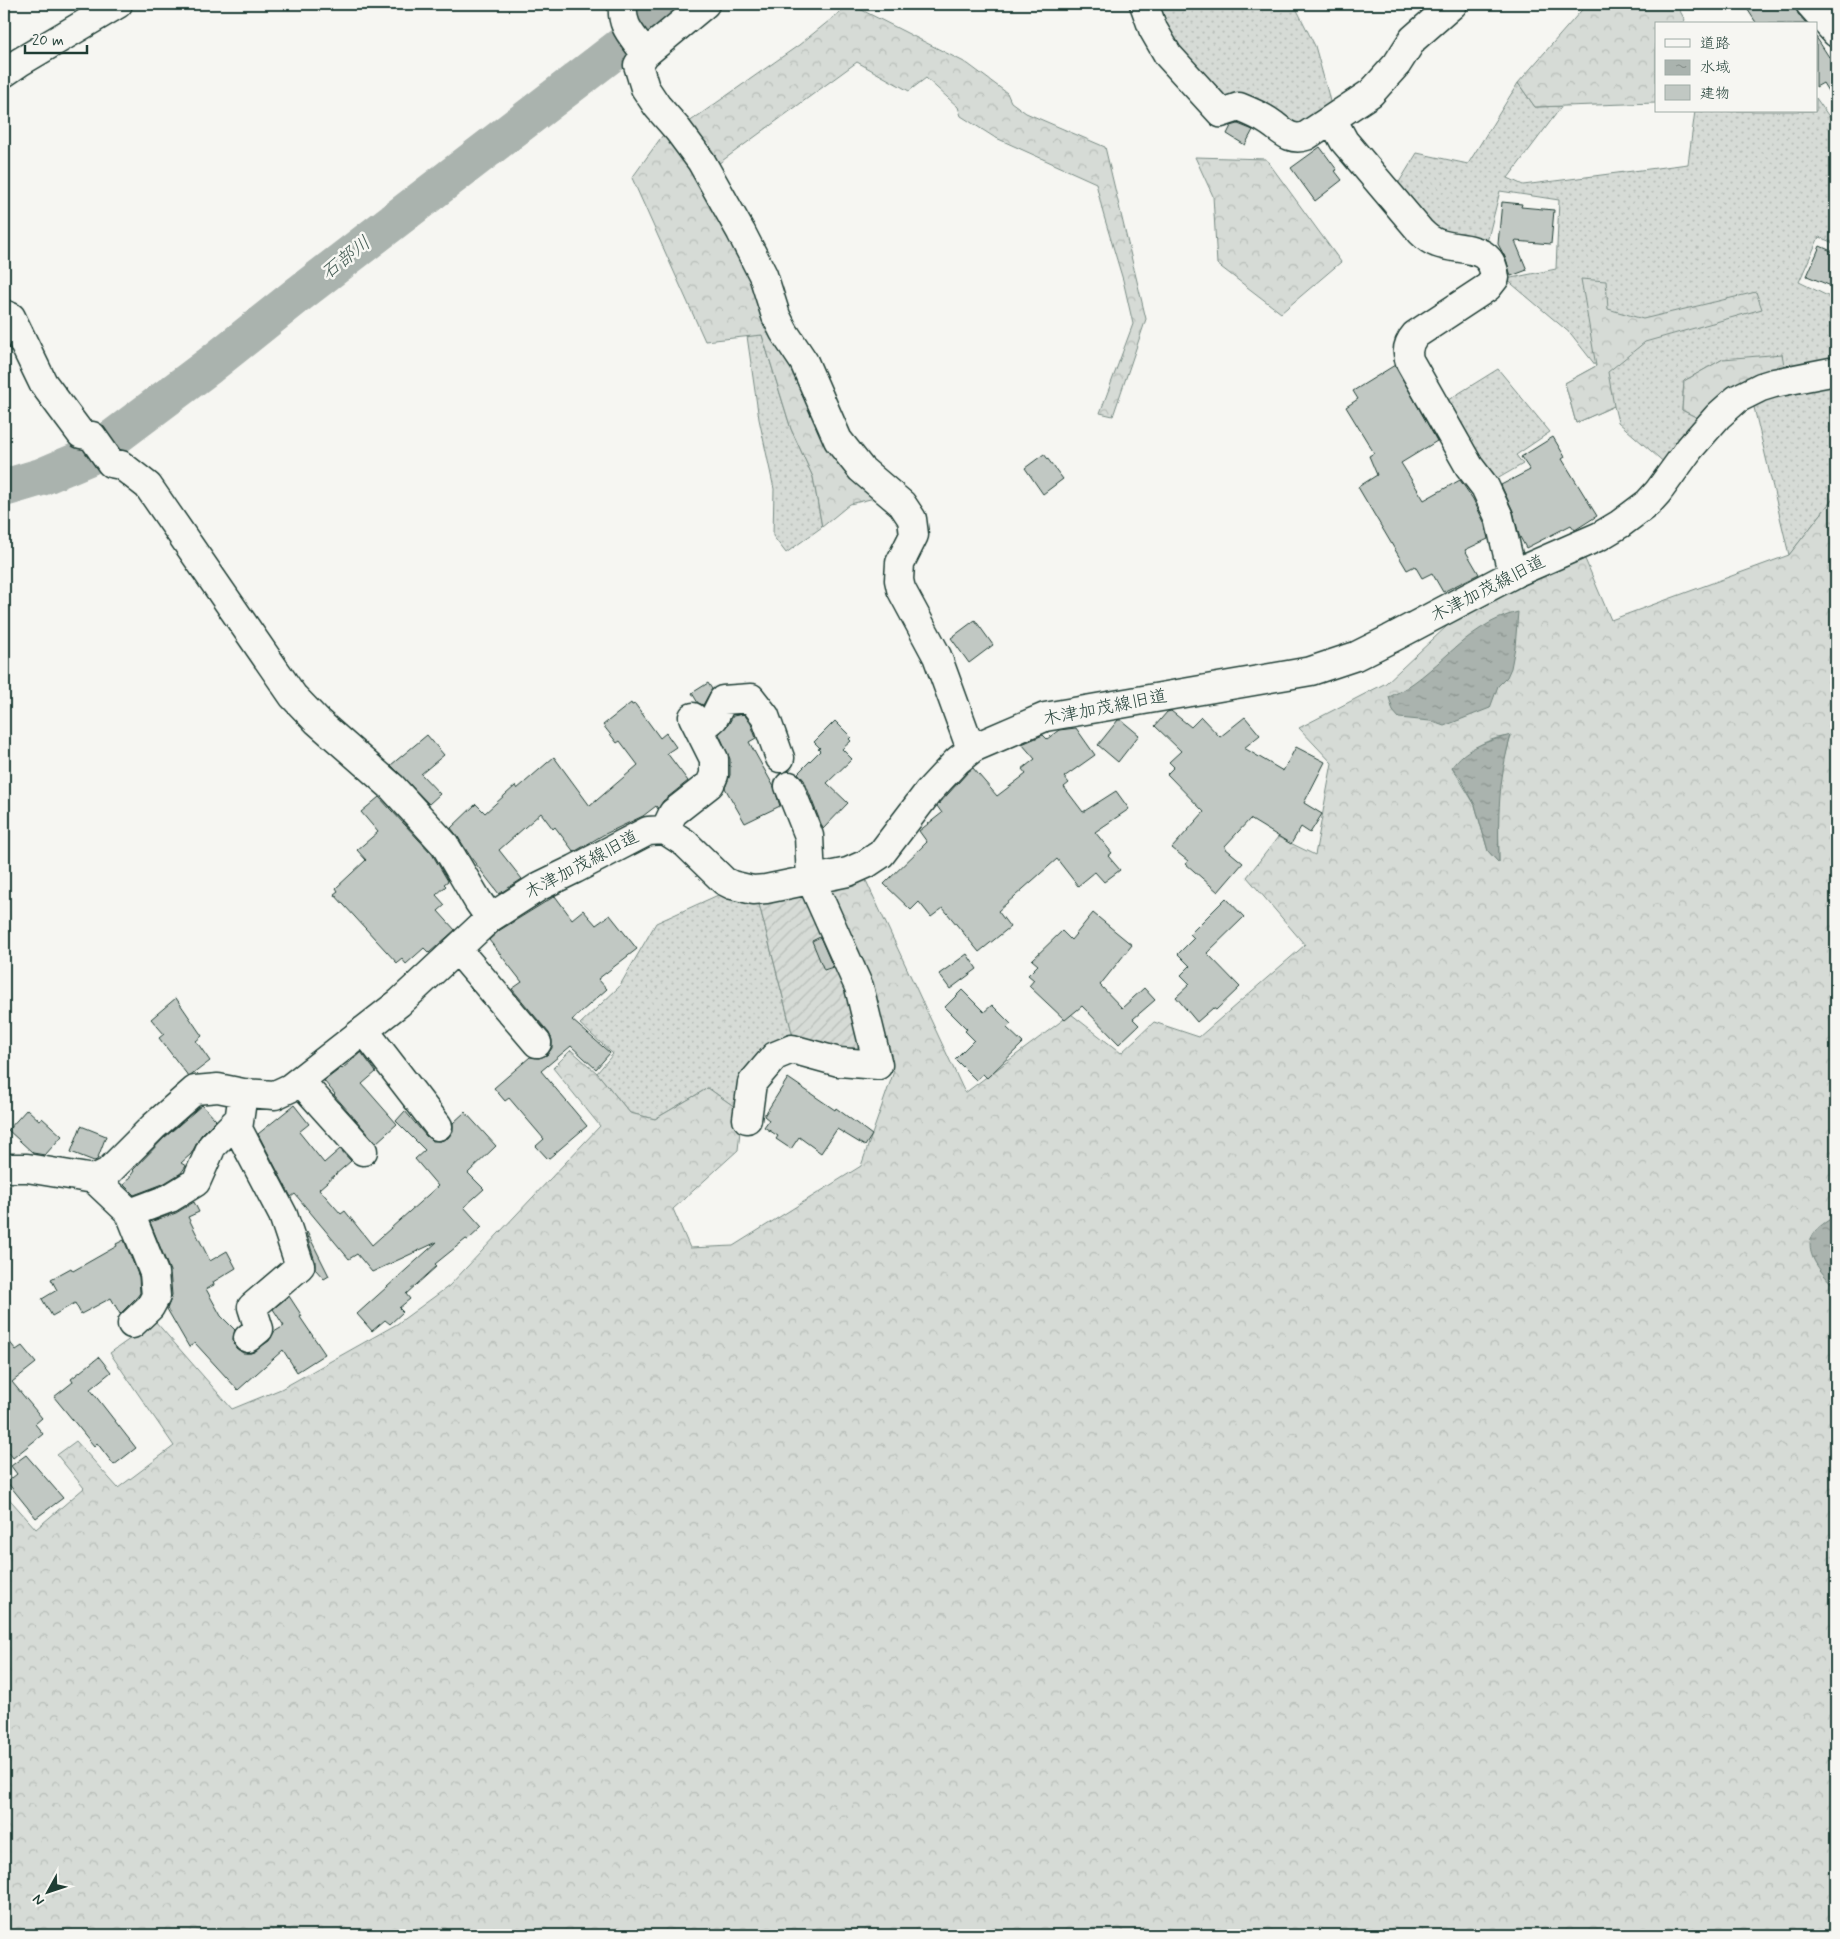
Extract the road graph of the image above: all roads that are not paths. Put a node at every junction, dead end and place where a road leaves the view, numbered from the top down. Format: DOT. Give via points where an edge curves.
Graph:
graph roads {
  1 [pos="118,4"];
  2 [pos="705,4"];
  3 [pos="1144,4"];
  4 [pos="1453,4"];
  5 [pos="1810,4"];
  6 [pos="622,14"];
  7 [pos="1836,33"];
  8 [pos="642,50"];
  9 [pos="4,73"];
  10 [pos="1332,119"];
  11 [pos="4,314"];
  12 [pos="1836,372"];
  13 [pos="1515,573"];
  14 [pos="973,748"];
  15 [pos="780,758"];
  16 [pos="789,786"];
  17 [pos="665,830"];
  18 [pos="811,880"];
  19 [pos="490,918"];
  20 [pos="457,949"];
  21 [pos="364,1030"];
  22 [pos="537,1043"];
  23 [pos="300,1081"];
  24 [pos="241,1106"];
  25 [pos="747,1119"];
  26 [pos="438,1126"];
  27 [pos="363,1151"];
  28 [pos="4,1168"];
  29 [pos="94,1179"];
  30 [pos="130,1214"];
  31 [pos="132,1324"];
  32 [pos="248,1338"];
  1 -- 9 [label="street"];
  2 -- 8 [label="street"];
  3 -- 10 [label="street" via="1153,30 1168,55 1221,113 1239,107 1296,138 1306,136"];
  4 -- 10 [label="street" via="1413,39 1380,85"];
  5 -- 7 [label="street"];
  6 -- 8 [label="street"];
  8 -- 14 [label="street" via="638,65 645,88 701,161 736,224 763,275 776,316 804,362 838,440 857,465 902,504 912,519 914,535 900,563 901,589 937,656"];
  10 -- 13 [label="street" via="1344,140 1421,232 1435,242 1480,252 1492,266 1496,278 1488,287 1415,335 1408,351 1410,362 1496,509"];
  11 -- 19 [label="street" via="11,317 30,360 81,434 92,436 111,463 121,465 148,486 293,696 392,787 445,845"];
  12 -- 13 [label="street, 木津加茂線旧道" via="1774,383 1737,399 1690,448 1648,503 1600,536"];
  13 -- 14 [label="street, 木津加茂線旧道" via="1373,648 1311,671 1045,717"];
  14 -- 18 [label="street, 木津加茂線旧道" via="943,774 881,854 848,872"];
  15 -- 17 [label="street" via="765,716 751,698 723,700 714,718 696,723 714,759 714,775 710,784 673,813"];
  16 -- 18 [label="street" via="809,836"];
  17 -- 18 [label="street, 木津加茂線旧道" via="685,843 724,881 741,888 766,889"];
  17 -- 19 [label="street, 木津加茂線旧道" via="648,831 619,845 540,886"];
  18 -- 25 [label="street" via="859,987 878,1066 839,1062 792,1048 775,1056 752,1083"];
  19 -- 20 [label="street, 木津加茂線旧道"];
  20 -- 21 [label="street, 木津加茂線旧道" via="399,1003"];
  20 -- 22 [label="street"];
  21 -- 23 [label="street, 木津加茂線旧道"];
  21 -- 26 [label="street"];
  23 -- 24 [label="street, 木津加茂線旧道" via="275,1095"];
  23 -- 27 [label="street"];
  24 -- 29 [label="street, 木津加茂線旧道" via="218,1088 195,1090 108,1172"];
  24 -- 30 [label="street" via="212,1146 196,1182 170,1198"];
  24 -- 32 [label="street" via="238,1129 283,1215 300,1266 252,1307 259,1329"];
  28 -- 29 [label="street" via="27,1168"];
  29 -- 30 [label="street"];
  30 -- 31 [label="street" via="154,1273 156,1296 150,1307"];
}
